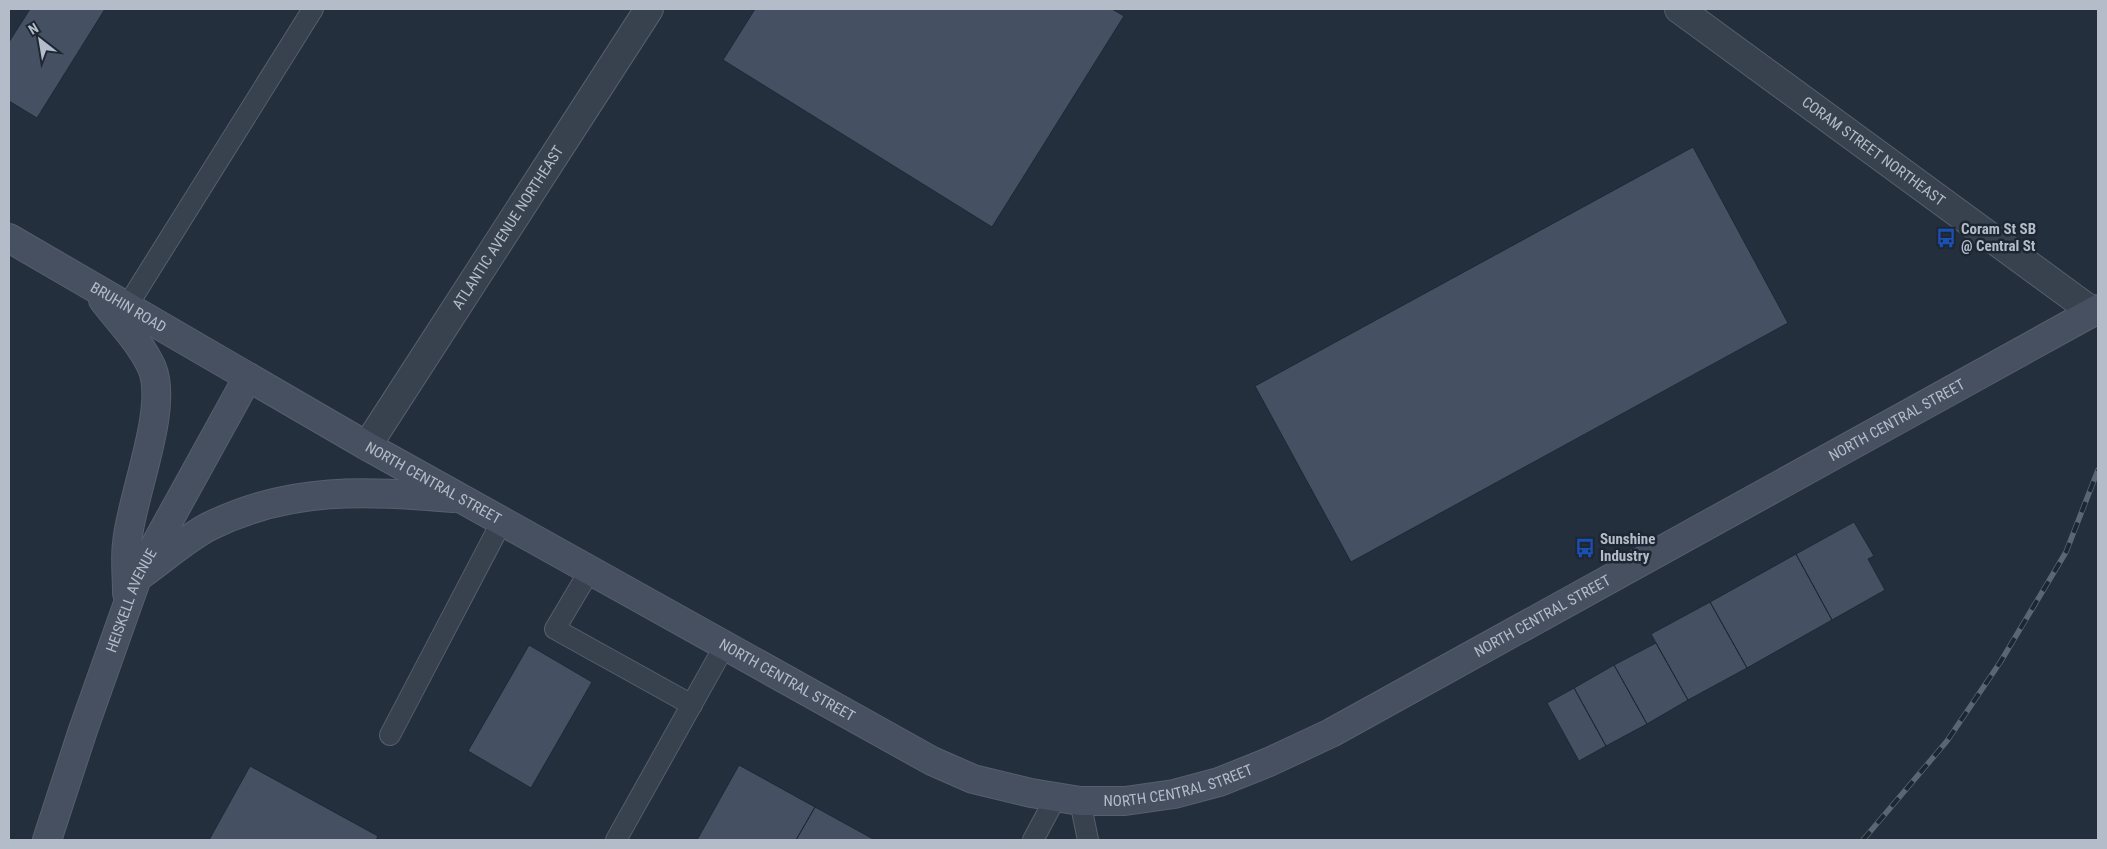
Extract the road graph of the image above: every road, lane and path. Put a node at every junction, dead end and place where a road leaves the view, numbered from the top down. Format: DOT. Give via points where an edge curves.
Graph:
graph roads {
  1 [pos="313,9"];
  2 [pos="649,9"];
  3 [pos="1679,9"];
  4 [pos="9,238"];
  5 [pos="96,290"];
  6 [pos="126,308"];
  7 [pos="2095,310"];
  8 [pos="248,377"];
  9 [pos="367,446"];
  10 [pos="463,499"];
  11 [pos="502,520"];
  12 [pos="590,570"];
  13 [pos="137,578"];
  14 [pos="127,605"];
  15 [pos="725,645"];
  16 [pos="692,705"];
  17 [pos="390,735"];
  18 [pos="1068,799"];
  19 [pos="47,840"];
  20 [pos="616,840"];
  21 [pos="1033,840"];
  22 [pos="1088,840"];
  1 -- 6 [label="lane"];
  2 -- 9 [label="street, ATLANTIC AVENUE NORTHEAST"];
  3 -- 7 [label="street, CORAM STREET NORTHEAST"];
  4 -- 5 [label="main road, BRUHIN ROAD"];
  5 -- 6 [label="main road, BRUHIN ROAD"];
  5 -- 14 [label="main road" via="142,351 152,369 156,390 154,416 127,543"];
  6 -- 8 [label="main road, BRUHIN ROAD"];
  7 -- 18 [label="main road, NORTH CENTRAL STREET" via="1331,733 1269,762 1174,794 1125,801"];
  8 -- 9 [label="main road, NORTH CENTRAL STREET"];
  8 -- 13 [label="main road, HEISKELL AVENUE"];
  9 -- 10 [label="main road, NORTH CENTRAL STREET"];
  10 -- 11 [label="main road, NORTH CENTRAL STREET"];
  10 -- 13 [label="main road" via="386,492 331,493 288,499 244,511 208,527"];
  11 -- 12 [label="main road, NORTH CENTRAL STREET"];
  11 -- 17 [label="lane"];
  12 -- 15 [label="main road, NORTH CENTRAL STREET"];
  12 -- 16 [label="lane" via="555,628"];
  13 -- 14 [label="main road, HEISKELL AVENUE"];
  14 -- 19 [label="main road, HEISKELL AVENUE"];
  15 -- 16 [label="lane"];
  15 -- 18 [label="main road, NORTH CENTRAL STREET" via="973,779"];
  16 -- 20 [label="lane"];
  18 -- 21 [label="lane"];
  18 -- 22 [label="lane"];
}
